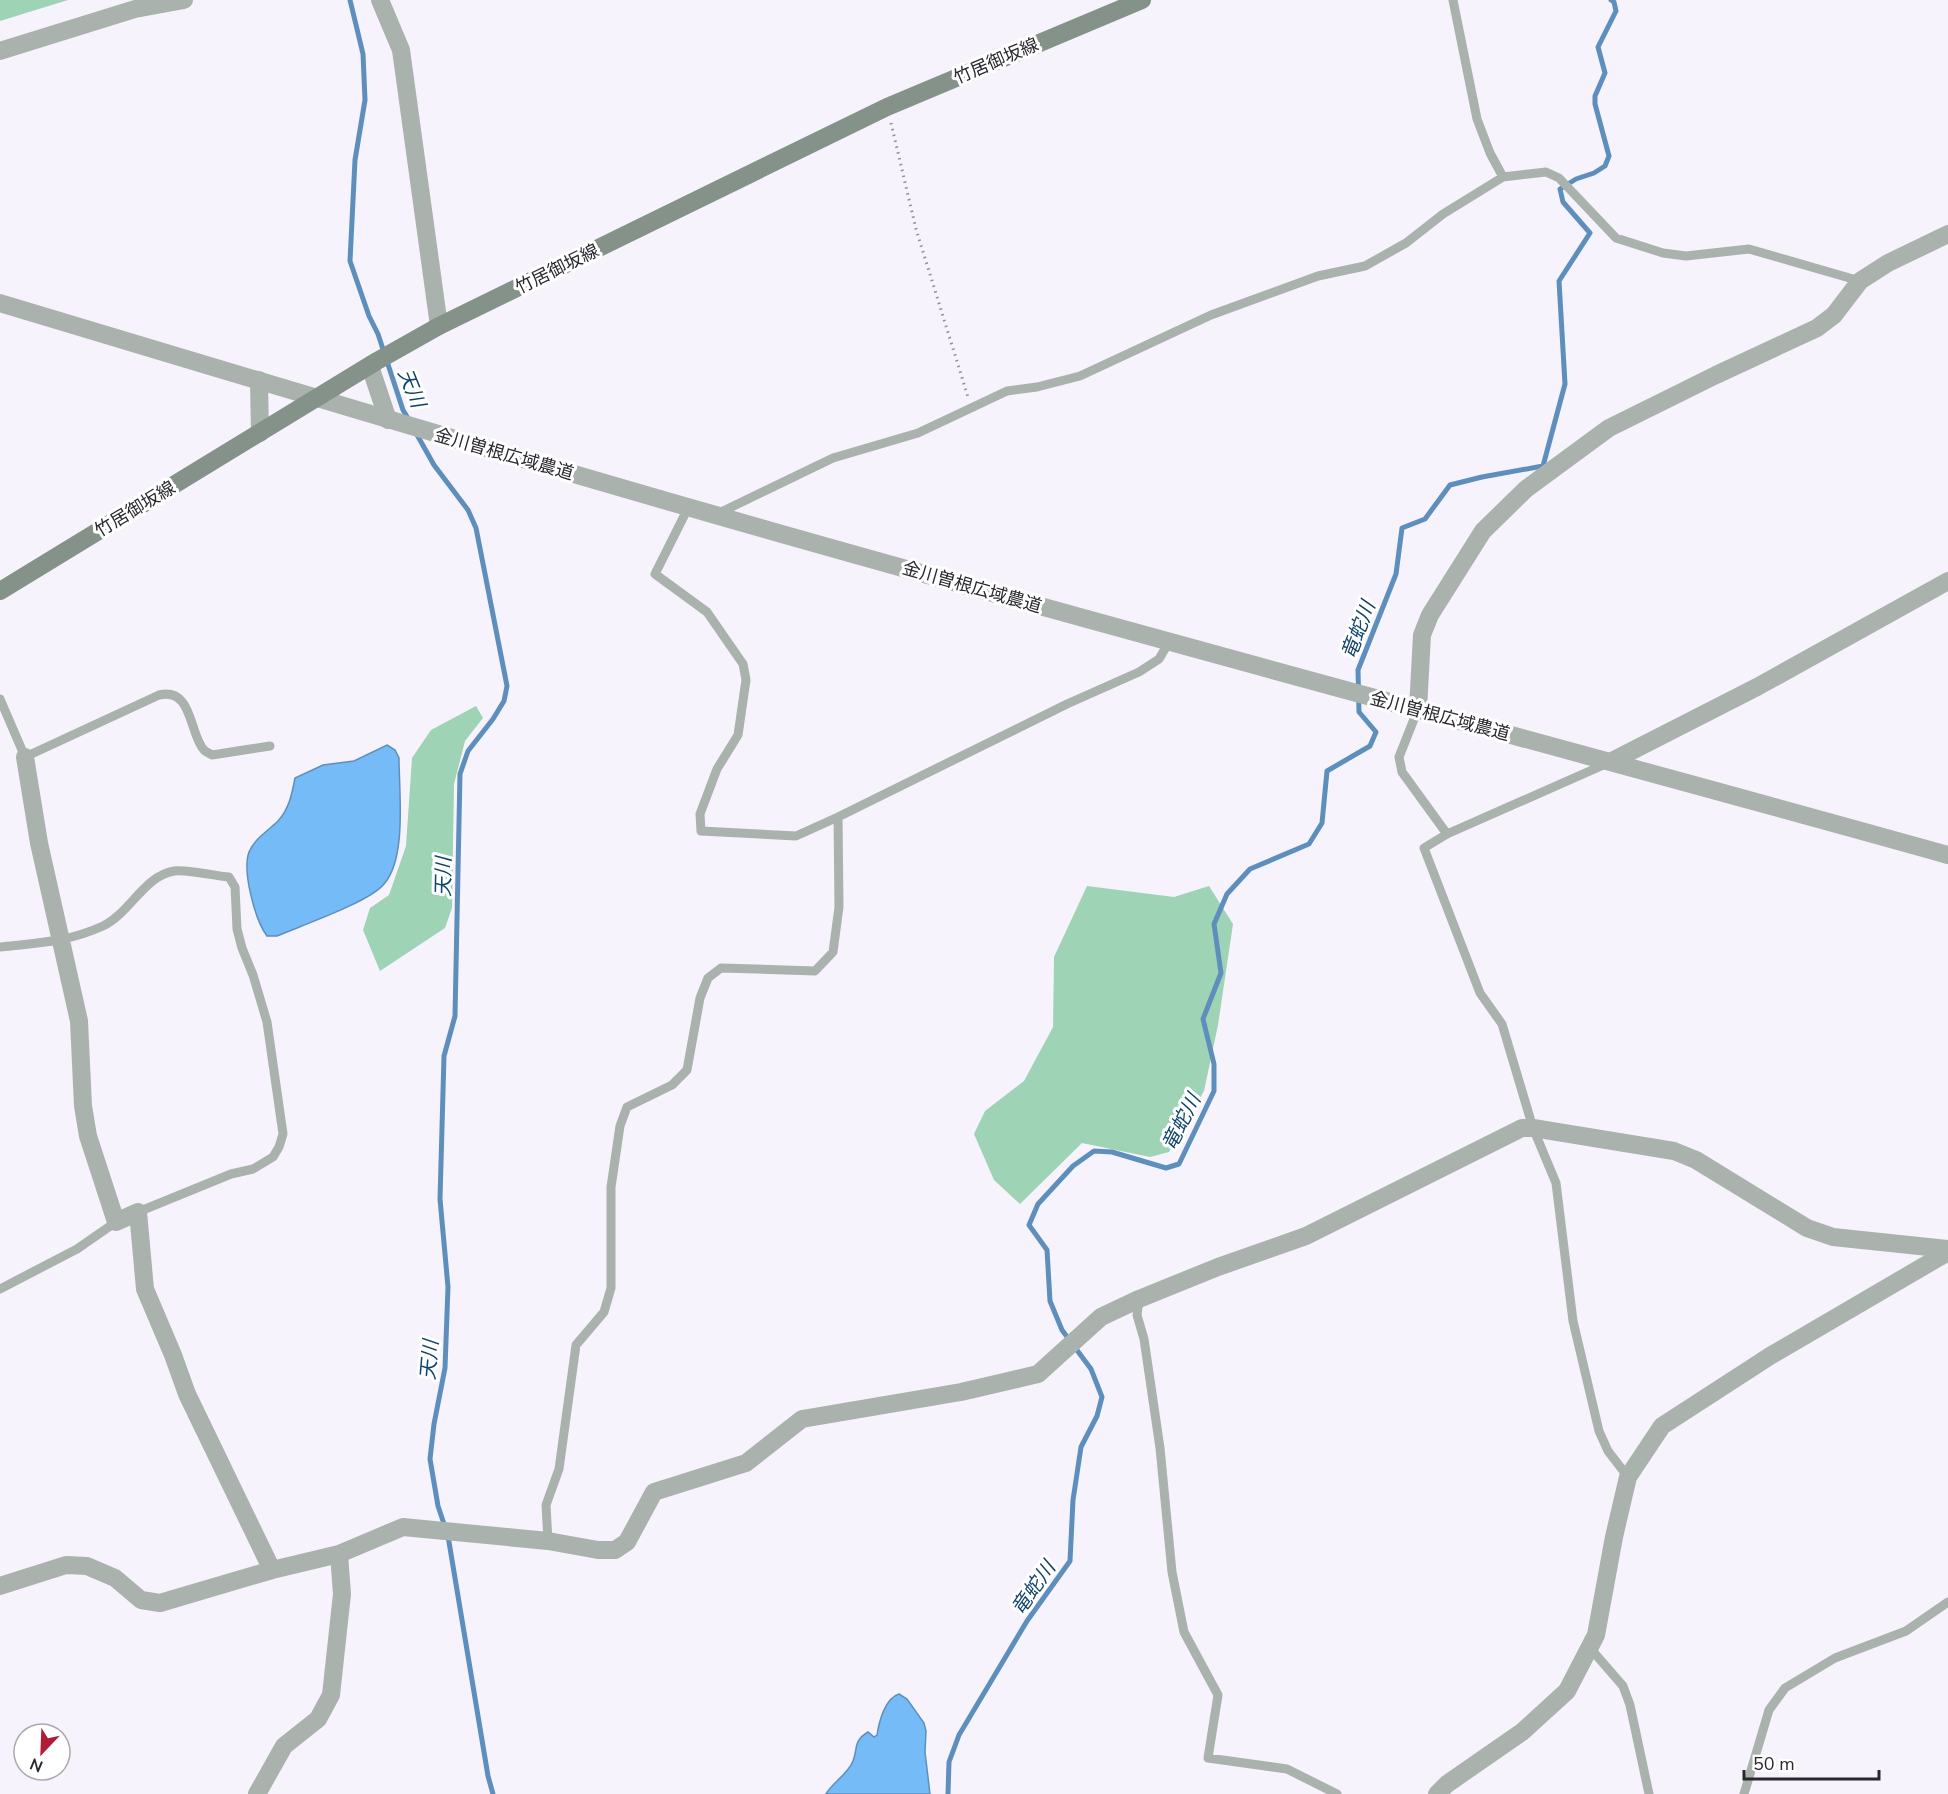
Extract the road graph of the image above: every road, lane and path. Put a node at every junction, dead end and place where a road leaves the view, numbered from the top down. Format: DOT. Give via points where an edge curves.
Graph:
graph roads {
  1 [pos="184,0"];
  2 [pos="380,0"];
  3 [pos="1142,0"];
  4 [pos="1453,0"];
  5 [pos="0,51"];
  6 [pos="887,107"];
  7 [pos="1503,177"];
  8 [pos="1948,234"];
  9 [pos="1860,281"];
  10 [pos="0,303"];
  11 [pos="439,326"];
  12 [pos="374,364"];
  13 [pos="259,380"];
  14 [pos="319,398"];
  15 [pos="971,407"];
  16 [pos="394,422"];
  17 [pos="260,434"];
  18 [pos="688,508"];
  19 [pos="715,515"];
  20 [pos="1948,581"];
  21 [pos="0,591"];
  22 [pos="1169,642"];
  23 [pos="0,699"];
  24 [pos="1418,709"];
  25 [pos="270,746"];
  26 [pos="26,757"];
  27 [pos="1612,761"];
  28 [pos="838,817"];
  29 [pos="1447,834"];
  30 [pos="1948,855"];
  31 [pos="61,941"];
  32 [pos="0,947"];
  33 [pos="1533,1128"];
  34 [pos="138,1212"];
  35 [pos="116,1222"];
  36 [pos="1948,1250"];
  37 [pos="0,1288"];
  38 [pos="1139,1299"];
  39 [pos="1628,1477"];
  40 [pos="548,1541"];
  41 [pos="339,1554"];
  42 [pos="272,1570"];
  43 [pos="0,1586"];
  44 [pos="1948,1602"];
  45 [pos="1590,1648"];
  46 [pos="257,1794"];
  47 [pos="1337,1794"];
  48 [pos="1437,1794"];
  49 [pos="1649,1794"];
  50 [pos="1744,1794"];
  1 -- 5 [label="street" via="135,9"];
  2 -- 11 [label="street" via="401,50"];
  3 -- 6 [label="main road, 竹居御坂線"];
  4 -- 7 [label="lane" via="1477,118"];
  6 -- 11 [label="main road, 竹居御坂線"];
  6 -- 15 [label="path" via="916,229"];
  7 -- 9 [label="lane" via="1546,172 1559,178 1616,238 1663,253 1686,256 1749,249"];
  7 -- 15 [label="lane" via="1365,266 1318,276 1211,315 1080,376 1008,391"];
  8 -- 9 [label="street"];
  9 -- 24 [label="street" via="1834,315 1817,328 1609,428 1526,489 1482,531 1430,615 1422,635"];
  10 -- 13 [label="street, 金川曽根広域農道"];
  11 -- 12 [label="main road, 竹居御坂線"];
  12 -- 14 [label="main road, 竹居御坂線"];
  12 -- 16 [label="street"];
  13 -- 14 [label="street, 金川曽根広域農道"];
  13 -- 17 [label="street"];
  14 -- 16 [label="street, 金川曽根広域農道"];
  14 -- 17 [label="main road, 竹居御坂線"];
  15 -- 19 [label="lane" via="918,434 833,458"];
  16 -- 18 [label="street, 金川曽根広域農道"];
  17 -- 21 [label="main road, 竹居御坂線"];
  18 -- 19 [label="street, 金川曽根広域農道"];
  18 -- 28 [label="lane" via="655,574 707,612 743,664 746,680 738,735 717,769 700,814 701,831 796,836"];
  19 -- 22 [label="street, 金川曽根広域農道"];
  20 -- 27 [label="street" via="1757,687"];
  22 -- 24 [label="street, 金川曽根広域農道"];
  22 -- 28 [label="lane" via="1160,659 1139,672"];
  23 -- 26 [label="lane"];
  24 -- 27 [label="street, 金川曽根広域農道"];
  24 -- 29 [label="lane" via="1399,757 1402,772"];
  25 -- 26 [label="lane" via="212,755 203,749 182,701 167,693"];
  26 -- 31 [label="street" via="39,843"];
  27 -- 29 [label="lane"];
  27 -- 30 [label="street, 金川曽根広域農道"];
  28 -- 40 [label="lane" via="839,907 833,952 815,970 721,968 708,978 700,998 687,1070 672,1085 627,1107 620,1126 611,1187 611,1288 604,1312 576,1345 559,1469 546,1505"];
  29 -- 33 [label="lane" via="1424,848 1480,993 1502,1024"];
  31 -- 32 [label="lane"];
  31 -- 34 [label="lane" via="104,925 127,908 154,879 175,871 229,877 235,887 237,929 267,1022 283,1134 273,1157 253,1169 231,1174"];
  31 -- 35 [label="street" via="79,1021 88,1136"];
  33 -- 36 [label="street" via="1674,1152 1696,1161 1807,1228 1833,1237"];
  33 -- 38 [label="street" via="1522,1128 1306,1236"];
  33 -- 39 [label="lane" via="1556,1183 1573,1321 1599,1431 1608,1451"];
  34 -- 35 [label="street"];
  34 -- 42 [label="street" via="145,1289 187,1394"];
  35 -- 37 [label="lane" via="76,1249"];
  36 -- 39 [label="street" via="1770,1356 1662,1426"];
  38 -- 40 [label="street" via="1101,1317 1038,1374 961,1392 802,1419 746,1463 654,1492 627,1542 615,1550"];
  38 -- 47 [label="lane" via="1137,1315 1160,1448 1172,1572 1184,1632 1218,1695 1208,1758 1287,1769"];
  39 -- 45 [label="street" via="1596,1635"];
  40 -- 41 [label="street" via="403,1527"];
  41 -- 42 [label="street"];
  41 -- 46 [label="street" via="342,1594 331,1695 318,1719 284,1746"];
  42 -- 43 [label="street" via="160,1602 141,1600 115,1578 87,1566 66,1565"];
  44 -- 50 [label="lane" via="1906,1631 1835,1658 1785,1688 1769,1710"];
  45 -- 48 [label="street" via="1567,1691 1522,1732"];
  45 -- 49 [label="lane" via="1623,1686"];
}
